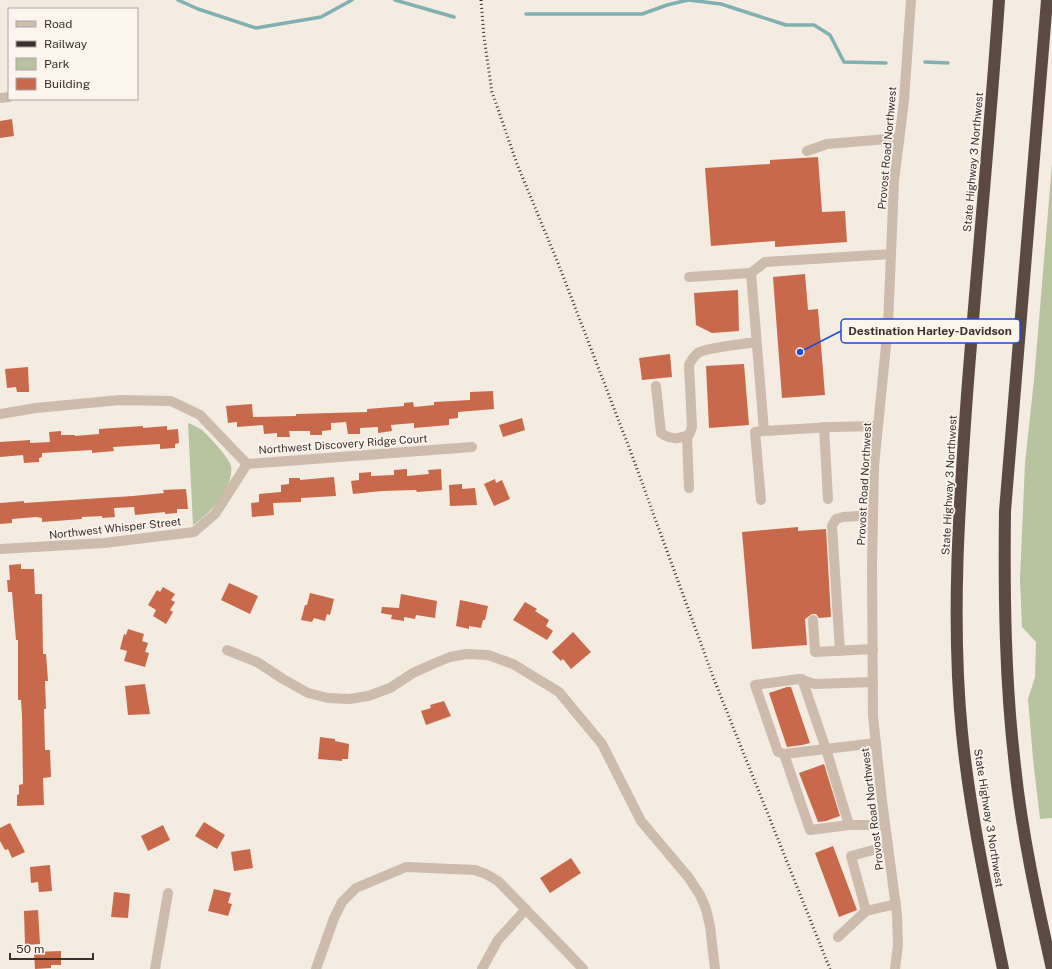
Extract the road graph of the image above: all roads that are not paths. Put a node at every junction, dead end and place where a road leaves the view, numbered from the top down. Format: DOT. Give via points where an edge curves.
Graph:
graph roads {
  1 [pos="911,0"];
  2 [pos="999,0"];
  3 [pos="1047,0"];
  4 [pos="900,138"];
  5 [pos="807,151"];
  6 [pos="891,254"];
  7 [pos="751,273"];
  8 [pos="689,277"];
  9 [pos="756,342"];
  10 [pos="656,386"];
  11 [pos="0,414"];
  12 [pos="878,426"];
  13 [pos="824,427"];
  14 [pos="764,431"];
  15 [pos="687,436"];
  16 [pos="472,447"];
  17 [pos="247,464"];
  18 [pos="689,488"];
  19 [pos="828,499"];
  20 [pos="761,500"];
  21 [pos="873,515"];
  22 [pos="0,549"];
  23 [pos="813,620"];
  24 [pos="873,648"];
  25 [pos="227,650"];
  26 [pos="840,651"];
  27 [pos="802,679"];
  28 [pos="873,682"];
  29 [pos="876,743"];
  30 [pos="826,749"];
  31 [pos="784,754"];
  32 [pos="849,825"];
  33 [pos="885,825"];
  34 [pos="888,846"];
  35 [pos="168,893"];
  36 [pos="896,904"];
  37 [pos="526,909"];
  38 [pos="866,912"];
  39 [pos="838,937"];
  40 [pos="155,969"];
  41 [pos="316,969"];
  42 [pos="482,969"];
  43 [pos="583,969"];
  44 [pos="715,969"];
  45 [pos="895,969"];
  46 [pos="1004,969"];
  47 [pos="1052,969"];
  1 -- 4 [label="street, Provost Road Northwest"];
  2 -- 46 [label="highway, State Highway 3 Northwest" via="960,493 957,587 958,665 968,782"];
  3 -- 47 [label="highway" via="1005,511 1004,565 1007,673 1015,766 1029,860"];
  4 -- 5 [label="street" via="827,144"];
  4 -- 6 [label="street, Provost Road Northwest" via="894,181"];
  6 -- 7 [label="street" via="765,262"];
  6 -- 12 [label="street, Provost Road Northwest" via="888,326"];
  7 -- 8 [label="street"];
  7 -- 9 [label="street"];
  9 -- 14 [label="street"];
  9 -- 15 [label="street" via="699,352 694,357 689,366 692,427"];
  10 -- 15 [label="street" via="661,433 668,438 679,439"];
  11 -- 17 [label="street, Northwest Discovery Ridge Court" via="120,400 171,402 200,415"];
  12 -- 13 [label="street"];
  12 -- 21 [label="street, Provost Road Northwest"];
  13 -- 14 [label="street"];
  13 -- 19 [label="street"];
  14 -- 20 [label="street" via="755,432"];
  15 -- 18 [label="street"];
  16 -- 17 [label="street, Northwest Discovery Ridge Court"];
  17 -- 22 [label="street, Northwest Whisper Street" via="215,514 194,532 104,544"];
  21 -- 24 [label="street, Provost Road Northwest"];
  21 -- 26 [label="street" via="843,517 836,519 832,526"];
  23 -- 26 [label="street" via="815,652"];
  24 -- 26 [label="street"];
  24 -- 28 [label="street, Provost Road Northwest"];
  25 -- 44 [label="street" via="257,662 308,693 328,698 349,699 368,696 390,688 433,664 466,654 488,655 513,664 559,692 602,744 641,821 700,895 710,926"];
  27 -- 28 [label="street" via="815,684"];
  27 -- 30 [label="street"];
  27 -- 31 [label="street" via="755,685 778,752"];
  28 -- 29 [label="street, Provost Road Northwest"];
  29 -- 30 [label="street"];
  29 -- 33 [label="street, Provost Road Northwest"];
  30 -- 31 [label="street"];
  30 -- 32 [label="street"];
  31 -- 32 [label="street" via="810,830"];
  32 -- 33 [label="street"];
  33 -- 34 [label="street, Provost Road Northwest"];
  34 -- 36 [label="street, Provost Road Northwest"];
  34 -- 38 [label="street" via="851,856"];
  35 -- 40 [label="street"];
  36 -- 38 [label="street"];
  36 -- 45 [label="street, Provost Road Northwest" via="898,945"];
  37 -- 41 [label="street" via="498,880 475,870 406,867 356,888 342,902"];
  37 -- 42 [label="street" via="498,940"];
  37 -- 43 [label="street"];
  38 -- 39 [label="street"];
}
